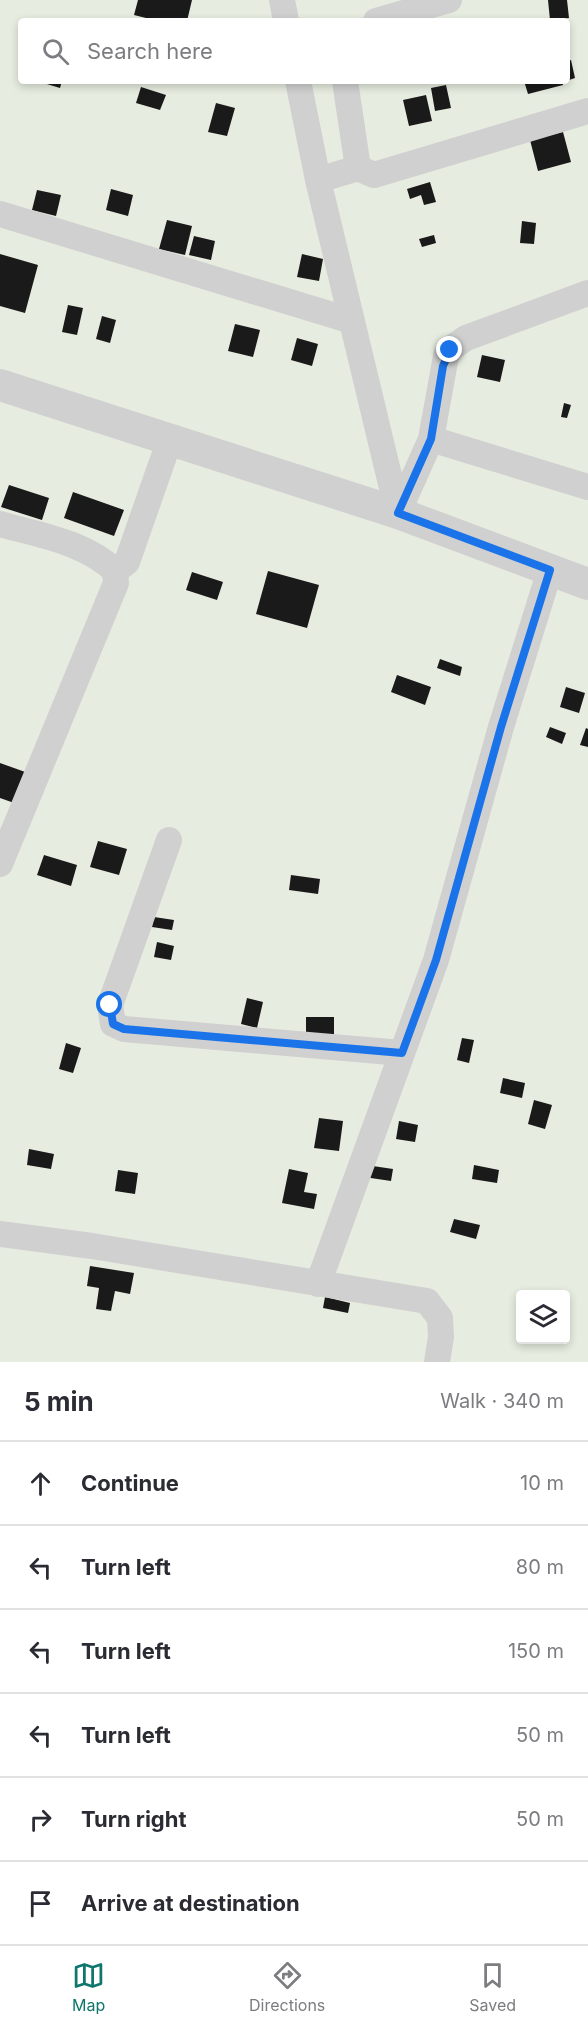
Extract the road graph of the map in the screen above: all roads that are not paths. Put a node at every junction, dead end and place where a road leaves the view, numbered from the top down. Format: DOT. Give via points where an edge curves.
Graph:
graph roads {
  1 [pos="282,0"];
  2 [pos="449,0"];
  3 [pos="285,18"];
  4 [pos="386,18"];
  5 [pos="299,84"];
  6 [pos="345,84"];
  7 [pos="588,111"];
  8 [pos="358,168"];
  9 [pos="318,180"];
  10 [pos="0,214"];
  11 [pos="588,293"];
  12 [pos="352,321"];
  13 [pos="0,384"];
  14 [pos="170,439"];
  15 [pos="431,439"];
  16 [pos="588,487"];
  17 [pos="398,513"];
  18 [pos="0,524"];
  19 [pos="550,570"];
  20 [pos="115,571"];
  21 [pos="588,584"];
  22 [pos="169,840"];
  23 [pos="0,864"];
  24 [pos="402,1053"];
  25 [pos="0,1234"];
  26 [pos="318,1284"];
  27 [pos="436,1362"];
  1 -- 3 [label="street"];
  2 -- 4 [label="street"];
  5 -- 9 [label="street"];
  6 -- 8 [label="street"];
  7 -- 8 [label="street" via="374,175"];
  8 -- 9 [label="street"];
  9 -- 12 [label="street"];
  10 -- 12 [label="street"];
  11 -- 15 [label="street" via="466,338 450,350 443,366"];
  12 -- 17 [label="street"];
  13 -- 14 [label="street"];
  14 -- 17 [label="street"];
  14 -- 20 [label="street" via="127,562"];
  15 -- 16 [label="street"];
  15 -- 17 [label="street"];
  17 -- 19 [label="street"];
  18 -- 20 [label="street" via="84,549"];
  19 -- 21 [label="street"];
  19 -- 24 [label="street" via="436,960"];
  20 -- 23 [label="street" via="116,583"];
  22 -- 24 [label="street" via="110,1005 113,1024 124,1029"];
  24 -- 26 [label="street"];
  25 -- 26 [label="street"];
  26 -- 27 [label="street" via="427,1301 440,1318"];
}
